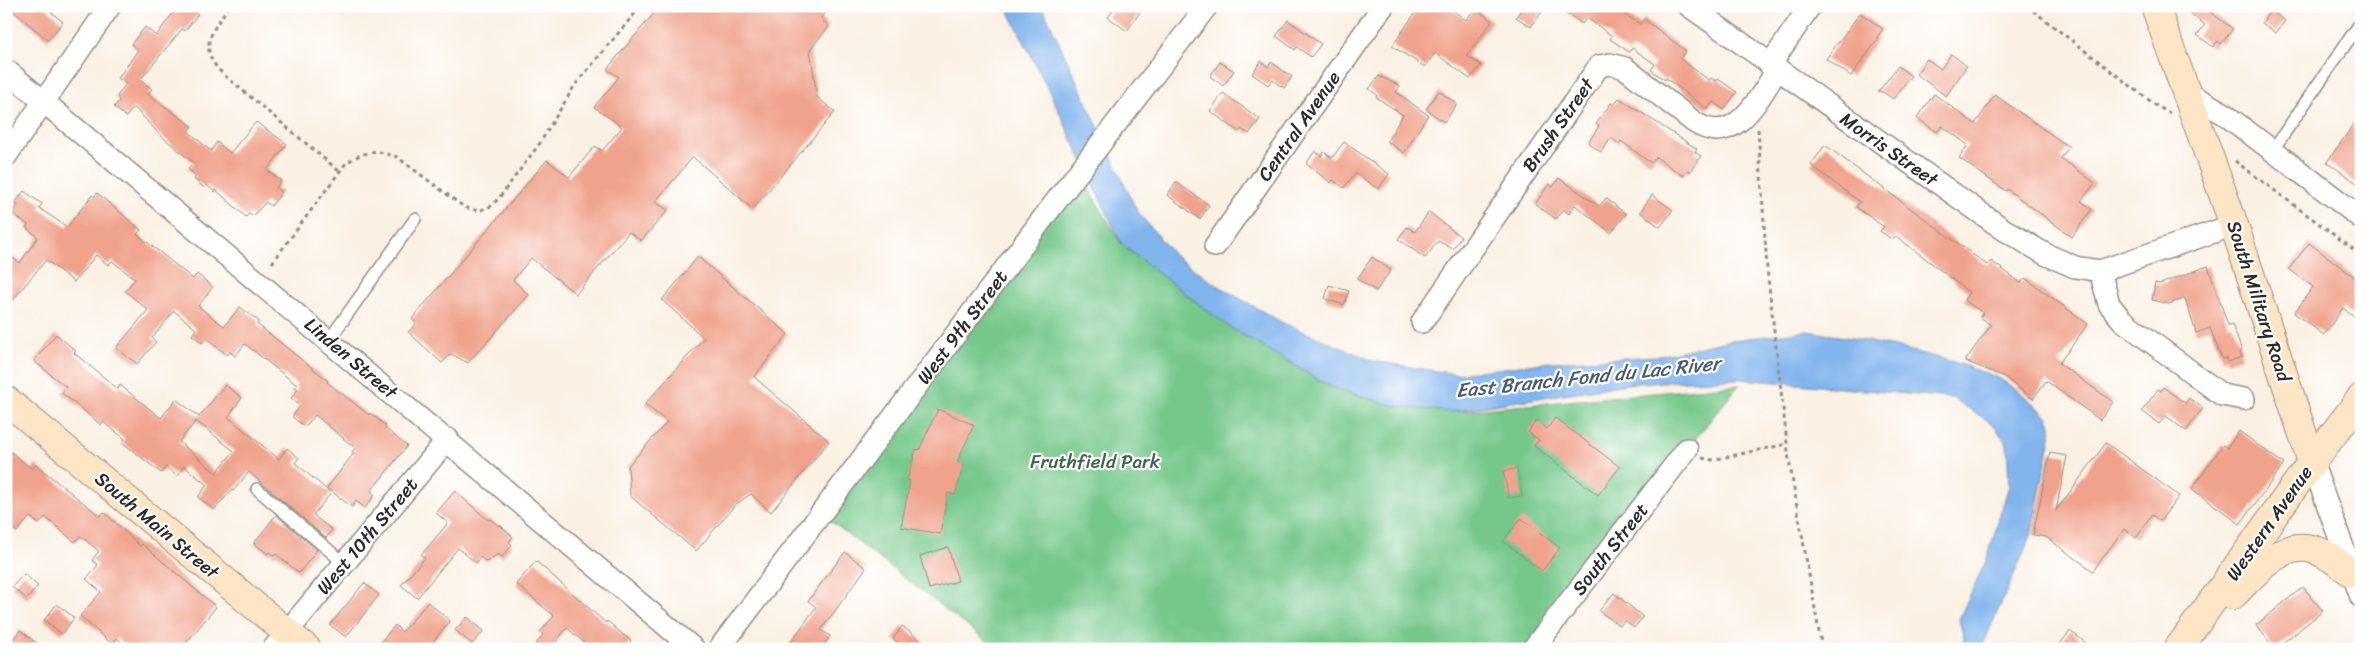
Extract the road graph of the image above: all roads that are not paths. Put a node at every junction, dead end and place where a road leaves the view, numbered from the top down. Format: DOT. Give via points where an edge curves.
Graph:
graph roads {
  1 [pos="110,6"];
  2 [pos="1207,6"];
  3 [pos="1383,6"];
  4 [pos="1689,6"];
  5 [pos="1810,6"];
  6 [pos="2155,6"];
  7 [pos="2361,22"];
  8 [pos="1773,68"];
  9 [pos="6,70"];
  10 [pos="2186,92"];
  11 [pos="44,101"];
  12 [pos="2272,151"];
  13 [pos="6,156"];
  14 [pos="415,218"];
  15 [pos="2361,218"];
  16 [pos="2234,225"];
  17 [pos="1214,246"];
  18 [pos="2100,271"];
  19 [pos="1422,322"];
  20 [pos="329,340"];
  21 [pos="2361,398"];
  22 [pos="2244,399"];
  23 [pos="6,400"];
  24 [pos="448,439"];
  25 [pos="1687,449"];
  26 [pos="2312,462"];
  27 [pos="257,489"];
  28 [pos="344,563"];
  29 [pos="2356,585"];
  30 [pos="289,643"];
  31 [pos="2179,648"];
  32 [pos="694,649"];
  33 [pos="719,649"];
  34 [pos="1533,649"];
  1 -- 11 [label="street"];
  2 -- 33 [label="street, West 9th Street"];
  3 -- 17 [label="street, Central Avenue"];
  4 -- 8 [label="street, Morris Street"];
  5 -- 8 [label="street, Brush Street"];
  6 -- 10 [label="main road, South Military Road"];
  7 -- 12 [label="lane"];
  8 -- 18 [label="street, Morris Street" via="2029,246 2075,267"];
  8 -- 19 [label="street, Brush Street" via="1742,119 1715,131 1694,122 1625,68 1610,64 1599,66"];
  9 -- 11 [label="street, Linden Street"];
  10 -- 12 [label="street" via="2223,113"];
  10 -- 16 [label="main road, South Military Road"];
  11 -- 13 [label="street"];
  11 -- 20 [label="street, Linden Street"];
  12 -- 15 [label="street"];
  14 -- 20 [label="lane"];
  16 -- 18 [label="street, Morris Street"];
  16 -- 26 [label="main road, South Military Road"];
  18 -- 22 [label="street" via="2109,304 2122,320 2222,395"];
  20 -- 24 [label="street, Linden Street"];
  21 -- 26 [label="main road, Western Avenue"];
  23 -- 30 [label="main road, South Main Street"];
  24 -- 28 [label="street, West 10th Street"];
  24 -- 32 [label="street, Linden Street"];
  25 -- 34 [label="street, South Street"];
  26 -- 29 [label="street, South Military Road"];
  26 -- 31 [label="main road, Western Avenue"];
  27 -- 28 [label="lane"];
  28 -- 30 [label="street, West 10th Street"];
  29 -- 31 [label="main road" via="2313,549 2287,551 2270,559"];
}
